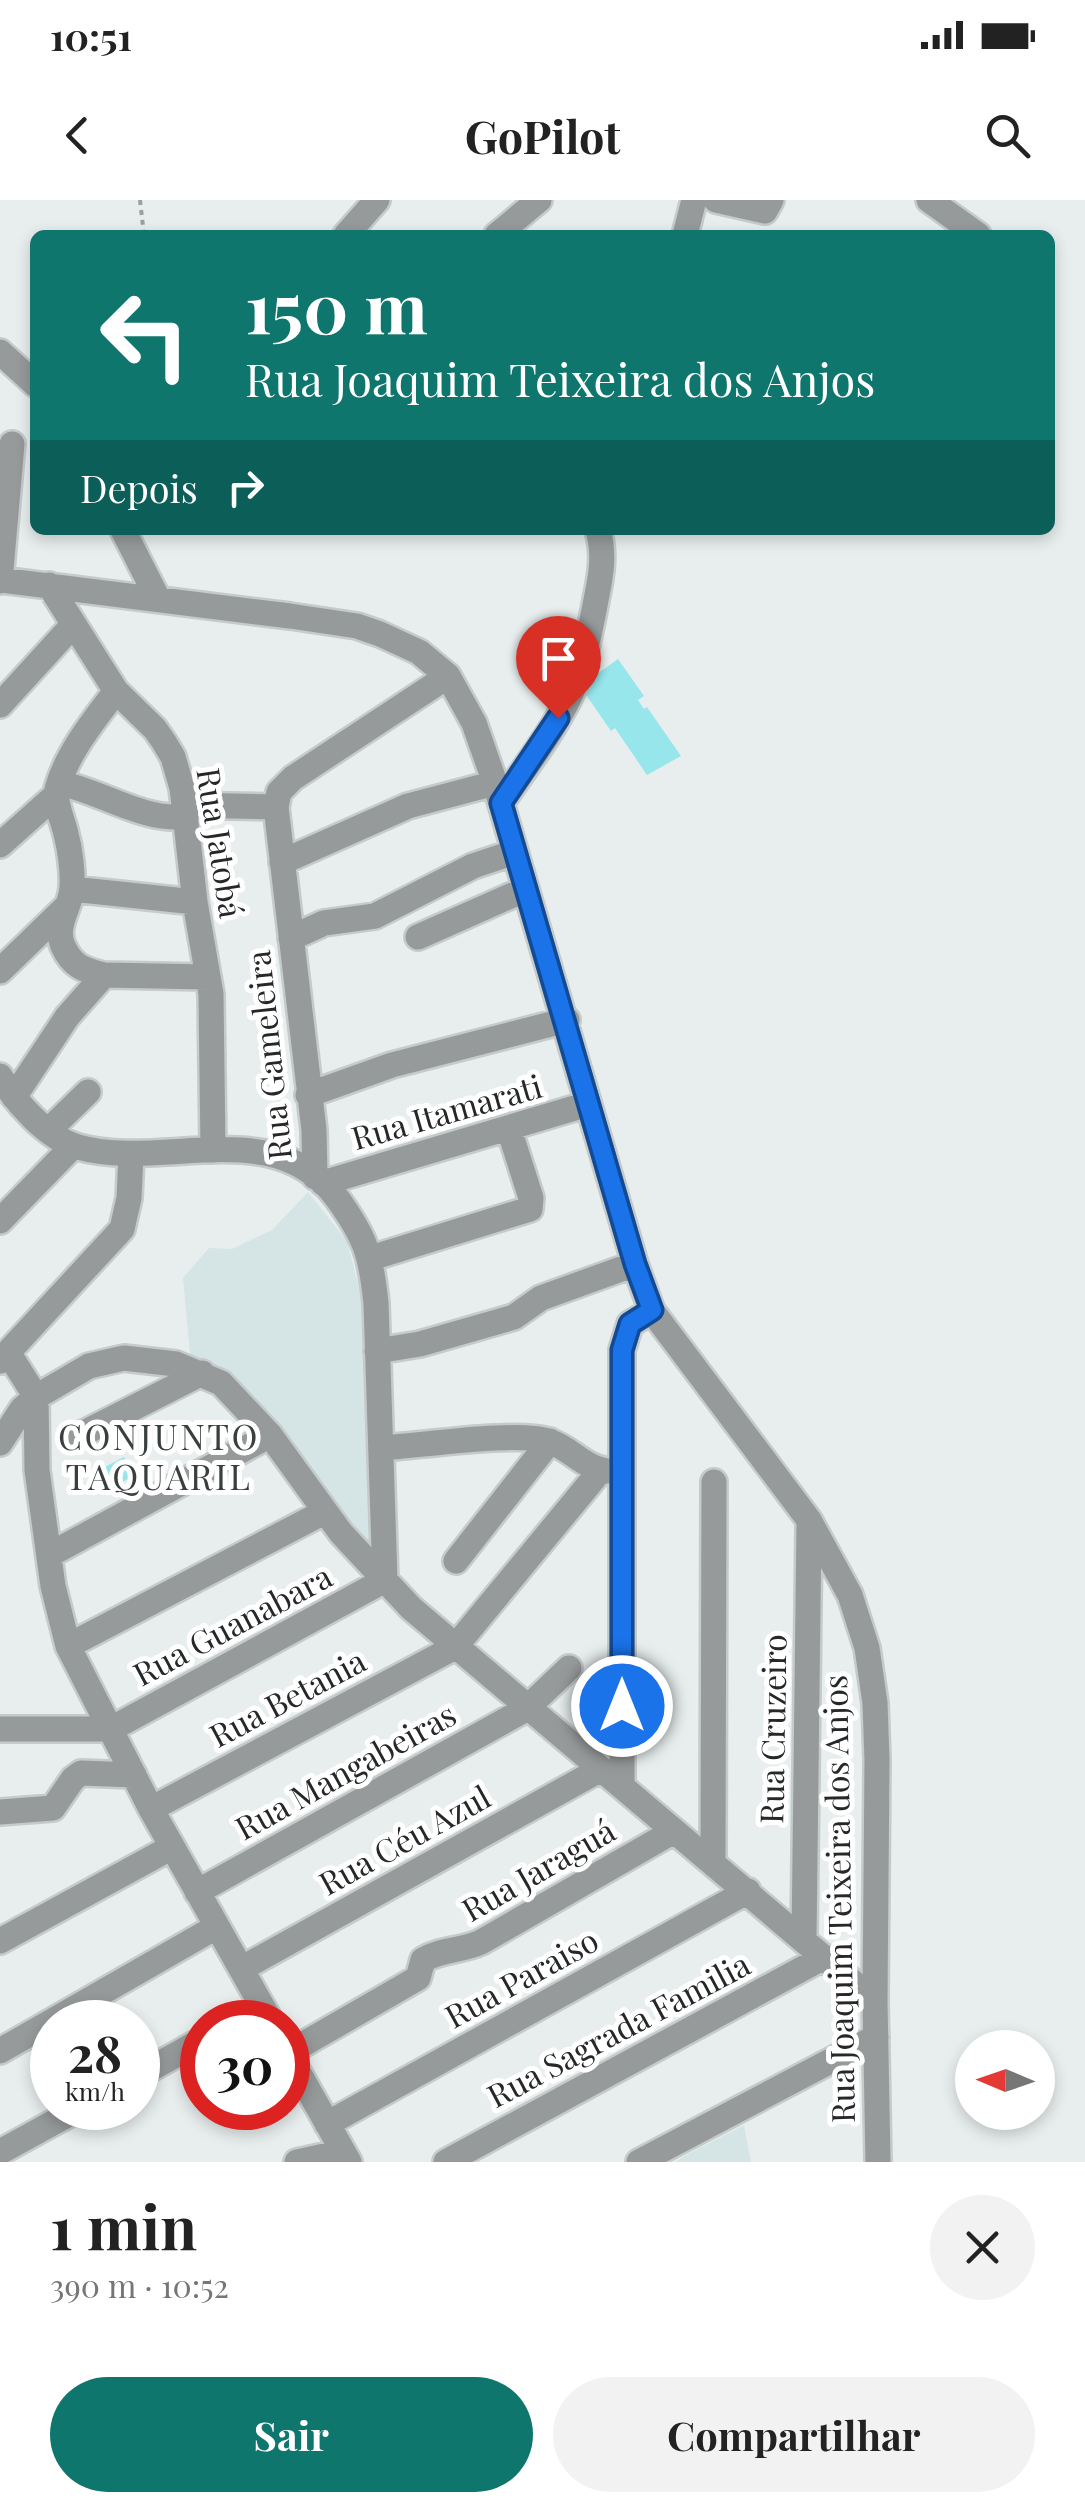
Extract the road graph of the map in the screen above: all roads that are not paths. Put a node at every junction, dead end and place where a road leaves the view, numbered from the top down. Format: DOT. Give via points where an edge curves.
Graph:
graph roads {
  1 [pos="694,200"];
  2 [pos="716,200"];
  3 [pos="770,200"];
  4 [pos="930,200"];
  5 [pos="532,217"];
  6 [pos="507,230"];
  7 [pos="685,230"];
  8 [pos="971,230"];
  9 [pos="0,352"];
  10 [pos="30,379"];
  11 [pos="12,444"];
  12 [pos="126,535"];
  13 [pos="599,535"];
  14 [pos="0,581"];
  15 [pos="49,585"];
  16 [pos="158,599"];
  17 [pos="73,625"];
  18 [pos="448,676"];
  19 [pos="116,691"];
  20 [pos="0,704"];
  21 [pos="58,789"];
  22 [pos="498,793"];
  23 [pos="276,806"];
  24 [pos="184,811"];
  25 [pos="0,845"];
  26 [pos="515,852"];
  27 [pos="282,862"];
  28 [pos="526,888"];
  29 [pos="69,898"];
  30 [pos="195,902"];
  31 [pos="418,937"];
  32 [pos="290,938"];
  33 [pos="0,971"];
  34 [pos="104,975"];
  35 [pos="208,977"];
  36 [pos="566,1020"];
  37 [pos="5,1088"];
  38 [pos="88,1092"];
  39 [pos="308,1095"];
  40 [pos="588,1104"];
  41 [pos="509,1129"];
  42 [pos="49,1130"];
  43 [pos="74,1146"];
  44 [pos="213,1150"];
  45 [pos="131,1155"];
  46 [pos="319,1180"];
  47 [pos="0,1221"];
  48 [pos="371,1258"];
  49 [pos="635,1264"];
  50 [pos="652,1310"];
  51 [pos="377,1351"];
  52 [pos="4,1358"];
  53 [pos="202,1373"];
  54 [pos="36,1397"];
  55 [pos="270,1435"];
  56 [pos="78,1436"];
  57 [pos="550,1442"];
  58 [pos="0,1443"];
  59 [pos="381,1448"];
  60 [pos="611,1471"];
  61 [pos="714,1482"];
  62 [pos="324,1512"];
  63 [pos="809,1520"];
  64 [pos="49,1555"];
  65 [pos="456,1561"];
  66 [pos="385,1580"];
  67 [pos="68,1646"];
  68 [pos="455,1647"];
  69 [pos="569,1668"];
  70 [pos="526,1709"];
  71 [pos="111,1728"];
  72 [pos="0,1729"];
  73 [pos="600,1769"];
  74 [pos="134,1775"];
  75 [pos="622,1785"];
  76 [pos="151,1809"];
  77 [pos="0,1812"];
  78 [pos="674,1831"];
  79 [pos="172,1848"];
  80 [pos="712,1861"];
  81 [pos="748,1891"];
  82 [pos="196,1892"];
  83 [pos="216,1927"];
  84 [pos="804,1939"];
  85 [pos="0,1941"];
  86 [pos="824,1957"];
  87 [pos="241,1970"];
  88 [pos="258,2000"];
  89 [pos="875,2001"];
  90 [pos="876,2037"];
  91 [pos="310,2040"];
  92 [pos="0,2051"];
  93 [pos="310,2093"];
  94 [pos="327,2124"];
  95 [pos="40,2130"];
  96 [pos="0,2152"];
  97 [pos="346,2157"];
  98 [pos="298,2162"];
  99 [pos="446,2162"];
  100 [pos="640,2162"];
  101 [pos="878,2162"];
  1 -- 7 [label="street"];
  2 -- 3 [label="street" via="765,210"];
  4 -- 8 [label="street"];
  5 -- 6 [label="street"];
  9 -- 10 [label="street"];
  11 -- 14 [label="street"];
  12 -- 16 [label="street"];
  13 -- 22 [label="street" via="601,576 570,696 545,739"];
  14 -- 15 [label="street, Rua Joaquim Teixeira dos Anjos"];
  15 -- 16 [label="street, Rua Joaquim Teixeira dos Anjos"];
  15 -- 17 [label="street, Rua Jatobá"];
  16 -- 18 [label="street, Rua Joaquim Teixeira dos Anjos" via="356,626 419,652"];
  17 -- 19 [label="street, Rua Jatobá"];
  17 -- 20 [label="street"];
  18 -- 22 [label="street, Rua Joaquim Teixeira dos Anjos" via="474,724"];
  18 -- 23 [label="street" via="293,778"];
  19 -- 21 [label="street"];
  19 -- 24 [label="street, Rua Jatobá" via="173,757"];
  21 -- 24 [label="street" via="90,790 153,814"];
  21 -- 25 [label="street"];
  21 -- 29 [label="street" via="68,837"];
  22 -- 26 [label="street, Rua Joaquim Teixeira dos Anjos"];
  22 -- 27 [label="street" via="408,806"];
  23 -- 24 [label="street"];
  23 -- 27 [label="street, Rua Gameleira"];
  24 -- 30 [label="street, Rua Jatobá"];
  26 -- 28 [label="street, Rua Joaquim Teixeira dos Anjos"];
  26 -- 32 [label="street" via="375,916 324,923"];
  27 -- 32 [label="street, Rua Gameleira"];
  28 -- 31 [label="street"];
  28 -- 36 [label="street, Rua Joaquim Teixeira dos Anjos"];
  29 -- 30 [label="street"];
  29 -- 33 [label="street"];
  29 -- 34 [label="street" via="61,942 81,970"];
  30 -- 35 [label="street, Rua Jatobá"];
  32 -- 39 [label="street, Rua Gameleira"];
  34 -- 35 [label="street"];
  34 -- 37 [label="street"];
  35 -- 44 [label="street, Rua Jatobá"];
  36 -- 39 [label="street"];
  36 -- 40 [label="street, Rua Joaquim Teixeira dos Anjos"];
  37 -- 42 [label="street"];
  38 -- 42 [label="street"];
  39 -- 46 [label="street, Rua Gameleira"];
  40 -- 41 [label="street, Rua Itamarati"];
  40 -- 49 [label="street, Rua Joaquim Teixeira dos Anjos"];
  41 -- 46 [label="street, Rua Itamarati"];
  41 -- 48 [label="street" via="530,1209"];
  42 -- 43 [label="street"];
  43 -- 45 [label="street"];
  43 -- 47 [label="street"];
  44 -- 45 [label="street"];
  44 -- 46 [label="street" via="266,1151"];
  45 -- 52 [label="street" via="122,1229"];
  46 -- 48 [label="street" via="358,1226"];
  48 -- 51 [label="street"];
  49 -- 50 [label="street, Rua Joaquim Teixeira dos Anjos"];
  49 -- 51 [label="street" via="541,1298 514,1317"];
  50 -- 60 [label="street" via="630,1324 622,1350"];
  50 -- 63 [label="street, Rua Joaquim Teixeira dos Anjos"];
  51 -- 59 [label="street"];
  52 -- 54 [label="street"];
  53 -- 54 [label="street" via="158,1361 110,1360 66,1376"];
  53 -- 55 [label="street" via="235,1395"];
  53 -- 56 [label="street"];
  54 -- 58 [label="street"];
  54 -- 64 [label="street"];
  55 -- 62 [label="street"];
  55 -- 64 [label="street"];
  57 -- 59 [label="street" via="493,1439"];
  57 -- 60 [label="street"];
  57 -- 65 [label="street"];
  59 -- 66 [label="street"];
  60 -- 68 [label="street"];
  60 -- 75 [label="street"];
  61 -- 80 [label="street"];
  62 -- 66 [label="street"];
  62 -- 67 [label="street"];
  63 -- 84 [label="street, Rua Cruzeiro"];
  63 -- 89 [label="street, Rua Joaquim Teixeira dos Anjos" via="855,1608 875,1703"];
  64 -- 67 [label="street"];
  66 -- 68 [label="street"];
  66 -- 71 [label="street, Rua Guanabara"];
  67 -- 71 [label="street"];
  68 -- 70 [label="street"];
  68 -- 76 [label="street, Rua Betania"];
  69 -- 70 [label="street, Rua Mangabeiras"];
  70 -- 73 [label="street"];
  70 -- 82 [label="street, Rua Mangabeiras"];
  71 -- 72 [label="street"];
  71 -- 74 [label="street"];
  73 -- 75 [label="street"];
  73 -- 87 [label="street, Rua Céu Azul"];
  74 -- 76 [label="street"];
  74 -- 77 [label="street" via="81,1773 53,1808"];
  75 -- 78 [label="street"];
  76 -- 79 [label="street"];
  78 -- 80 [label="street"];
  78 -- 91 [label="street, Rua Jaraguá" via="481,1942 435,1952 423,1960 418,1978"];
  79 -- 82 [label="street"];
  79 -- 85 [label="street"];
  80 -- 81 [label="street"];
  81 -- 84 [label="street"];
  81 -- 94 [label="street, Rua Paraiso"];
  82 -- 83 [label="street"];
  83 -- 87 [label="street"];
  83 -- 92 [label="street"];
  84 -- 86 [label="street"];
  86 -- 89 [label="street"];
  86 -- 99 [label="street, Rua Sagrada Familia"];
  87 -- 88 [label="street"];
  89 -- 90 [label="street, Rua Joaquim Teixeira dos Anjos"];
  90 -- 100 [label="street"];
  90 -- 101 [label="street, Rua Joaquim Teixeira dos Anjos"];
  93 -- 94 [label="street"];
  94 -- 97 [label="street"];
  95 -- 96 [label="street"];
  97 -- 98 [label="street"];
}
